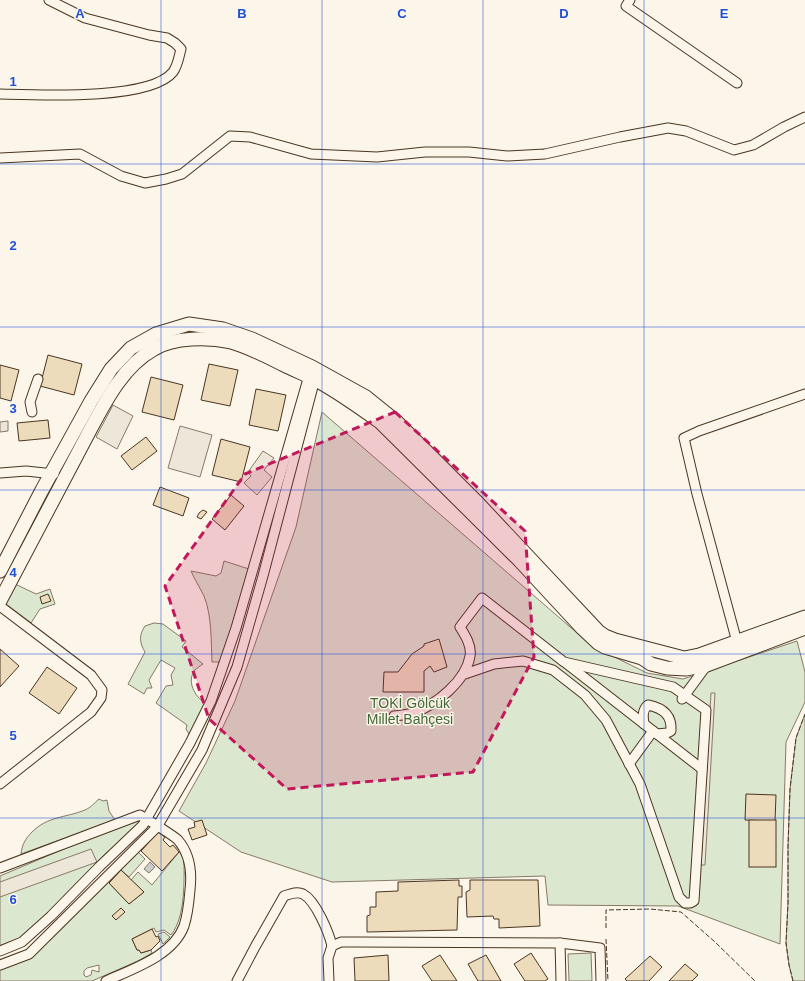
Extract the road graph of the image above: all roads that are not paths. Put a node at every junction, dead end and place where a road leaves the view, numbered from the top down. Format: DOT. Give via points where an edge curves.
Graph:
graph roads {
  1 [pos="49,0"];
  2 [pos="630,0"];
  3 [pos="737,83"];
  4 [pos="0,94"];
  5 [pos="805,117"];
  6 [pos="0,158"];
  7 [pos="313,373"];
  8 [pos="38,379"];
  9 [pos="805,394"];
  10 [pos="32,412"];
  11 [pos="0,473"];
  12 [pos="50,474"];
  13 [pos="66,476"];
  14 [pos="0,571"];
  15 [pos="0,601"];
  16 [pos="0,606"];
  17 [pos="805,616"];
  18 [pos="805,628"];
  19 [pos="737,642"];
  20 [pos="564,662"];
  21 [pos="707,665"];
  22 [pos="462,676"];
  23 [pos="683,697"];
  24 [pos="394,716"];
  25 [pos="644,724"];
  26 [pos="655,733"];
  27 [pos="629,764"];
  28 [pos="702,769"];
  29 [pos="0,784"];
  30 [pos="146,820"];
  31 [pos="157,827"];
  32 [pos="0,868"];
  33 [pos="560,943"];
  34 [pos="332,946"];
  35 [pos="0,952"];
  36 [pos="0,965"];
  37 [pos="106,981"];
  38 [pos="237,981"];
  39 [pos="329,981"];
  40 [pos="561,981"];
  41 [pos="601,981"];
  1 -- 4 [label="street" via="86,18 167,38 181,49 173,72 149,86 128,90 50,95"];
  2 -- 3 [label="street" via="626,6"];
  5 -- 6 [label="street" via="753,146 734,150 686,131 668,128 545,154 507,156 462,152 376,156 311,154 250,137 230,136 182,174 145,183 121,176 80,154"];
  7 -- 12 [label="main road" via="252,339 223,329 190,324 156,334 131,348 111,369"];
  7 -- 13 [label="main road" via="231,342 193,338 154,348 134,363 120,380 103,405"];
  7 -- 19 [label="main road" via="366,397 397,422 605,636 684,658"];
  7 -- 21 [label="main road" via="392,432 598,643 667,668 686,669"];
  7 -- 30 [label="street" via="236,628 212,698 190,743"];
  7 -- 31 [label="street" via="237,667 202,750"];
  8 -- 10 [label="street" via="30,402"];
  9 -- 19 [label="street" via="684,438"];
  11 -- 12 [label="street" via="26,471"];
  12 -- 13 [label="street"];
  12 -- 14 [label="main road"];
  13 -- 15 [label="main road"];
  16 -- 29 [label="street" via="91,675 102,690 101,698 91,712"];
  17 -- 19 [label="main road"];
  18 -- 21 [label="main road"];
  20 -- 22 [label="street" via="482,598 460,627 468,641 471,655"];
  20 -- 23 [label="street" via="673,687"];
  20 -- 25 [label="street"];
  21 -- 23 [label="street"];
  22 -- 24 [label="street" via="437,700 413,713"];
  22 -- 27 [label="street" via="494,664 523,661 553,670 586,695 606,720"];
  23 -- 28 [label="street" via="706,710"];
  25 -- 26 [label="street"];
  25 -- 26 [label="street" via="643,713 648,705 665,711 670,718 671,731"];
  26 -- 27 [label="street"];
  26 -- 28 [label="street"];
  27 -- 28 [label="street" via="640,784 679,897 685,903 694,901"];
  30 -- 31 [label="street"];
  30 -- 32 [label="street" via="140,815"];
  30 -- 35 [label="street" via="51,916 22,942"];
  31 -- 36 [label="street" via="29,954"];
  31 -- 37 [label="street" via="178,840 190,868 191,882 184,927 176,940 164,951 145,964"];
  33 -- 34 [label="street" via="341,942"];
  33 -- 40 [label="street"];
  33 -- 41 [label="street" via="600,948"];
  34 -- 38 [label="street" via="309,899 302,894 294,893 284,896"];
  34 -- 39 [label="street" via="328,958"];
}
